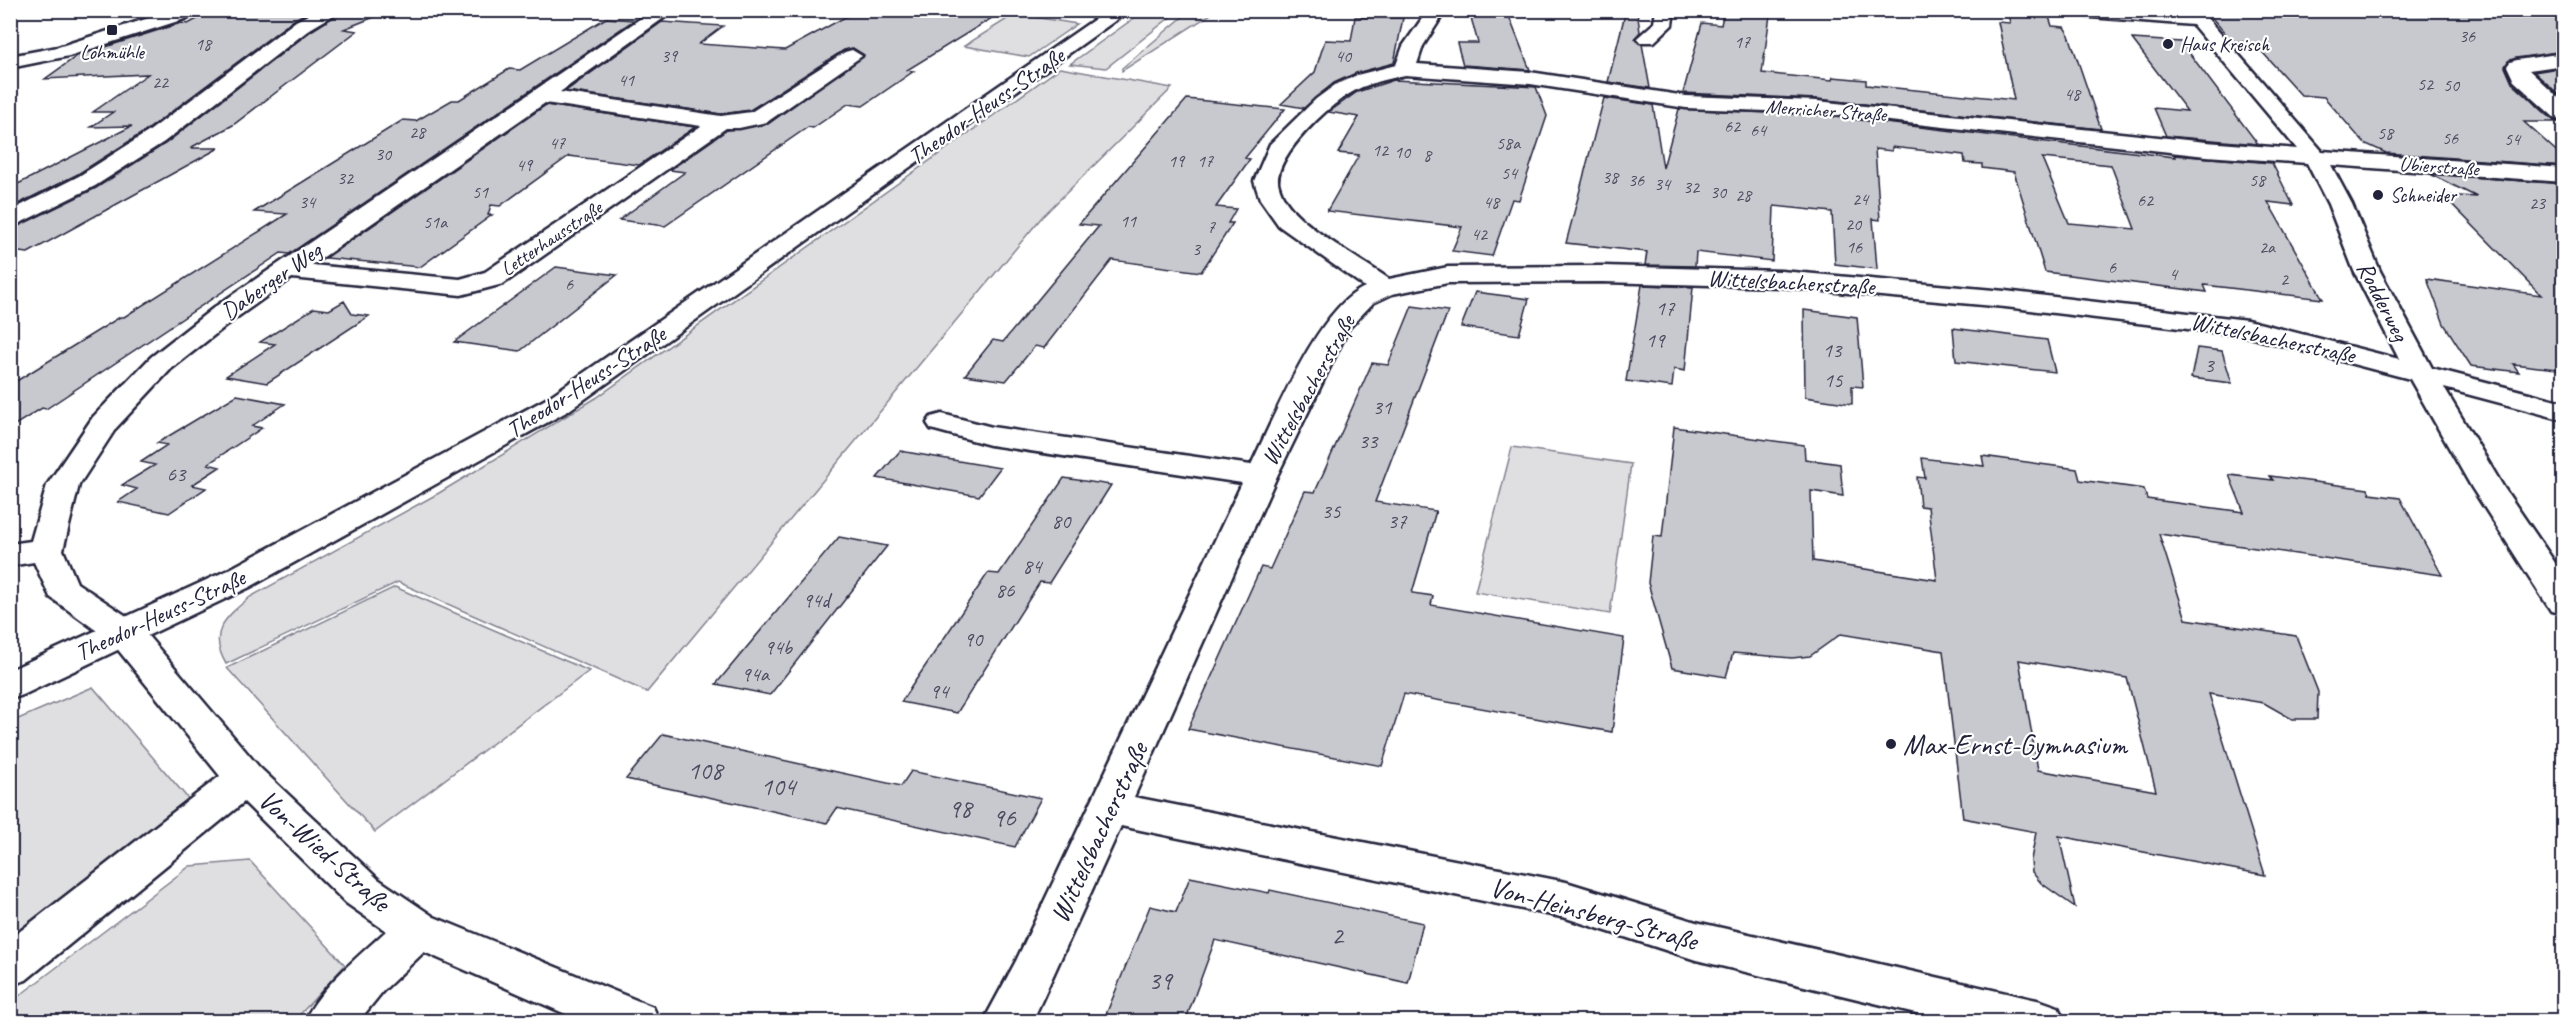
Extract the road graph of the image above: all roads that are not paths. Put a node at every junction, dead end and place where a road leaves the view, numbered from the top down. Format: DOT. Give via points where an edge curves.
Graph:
graph roads {
  1 [pos="194,10"];
  2 [pos="333,10"];
  3 [pos="666,10"];
  4 [pos="1121,10"];
  5 [pos="1437,10"];
  6 [pos="1665,10"];
  7 [pos="2065,10"];
  8 [pos="2194,15"];
  9 [pos="1647,38"];
  10 [pos="852,56"];
  11 [pos="2564,59"];
  12 [pos="19,61"];
  13 [pos="1405,69"];
  14 [pos="10,82"];
  15 [pos="542,96"];
  16 [pos="2564,114"];
  17 [pos="721,122"];
  18 [pos="2315,157"];
  19 [pos="2564,176"];
  20 [pos="10,221"];
  21 [pos="287,270"];
  22 [pos="1384,288"];
  23 [pos="2421,372"];
  24 [pos="2564,411"];
  25 [pos="942,423"];
  26 [pos="1261,476"];
  27 [pos="46,550"];
  28 [pos="10,555"];
  29 [pos="2564,603"];
  30 [pos="124,632"];
  31 [pos="10,686"];
  32 [pos="245,778"];
  33 [pos="1110,808"];
  34 [pos="418,930"];
  35 [pos="10,966"];
  36 [pos="328,1022"];
  37 [pos="636,1022"];
  38 [pos="1006,1022"];
  39 [pos="2041,1022"];
  1 -- 12 [label="street" via="93,43"];
  2 -- 20 [label="street" via="303,25 156,137 87,181"];
  3 -- 15 [label="street, Daberger Weg"];
  4 -- 30 [label="street, Theodor-Heuss-Straße" via="557,405 249,573"];
  5 -- 13 [label="street" via="1413,46"];
  6 -- 9 [label="street" via="1663,25"];
  7 -- 8 [label="street"];
  8 -- 18 [label="street, Rodderweg"];
  10 -- 17 [label="street, Letterhausstraße" via="759,117"];
  11 -- 16 [label="street" via="2517,66 2521,76"];
  12 -- 14 [label="street"];
  13 -- 18 [label="street, Merricher Straße" via="1530,78 1686,102 1817,107"];
  13 -- 22 [label="street, Merricher Straße" via="1364,79 1323,103 1278,149 1266,181 1272,200 1288,221"];
  15 -- 17 [label="street, Letterhausstraße"];
  15 -- 21 [label="street, Daberger Weg"];
  17 -- 21 [label="street, Letterhausstraße" via="494,278 461,287"];
  18 -- 19 [label="street, Ubierstraße"];
  18 -- 23 [label="street, Rodderweg" via="2375,288"];
  21 -- 27 [label="street, Daberger Weg" via="161,363 104,423 63,485"];
  22 -- 23 [label="street, Wittelsbacherstraße" via="1448,275 1496,274 1781,279 1888,287 2247,328"];
  22 -- 26 [label="street, Wittelsbacherstraße" via="1364,297 1338,325"];
  23 -- 24 [label="street, Wittelsbacherstraße"];
  23 -- 29 [label="street, Rodderweg" via="2517,533"];
  25 -- 26 [label="street, Wittelsbacherstraße" via="990,436"];
  26 -- 33 [label="street, Wittelsbacherstraße"];
  27 -- 28 [label="street"];
  27 -- 30 [label="street" via="62,589"];
  30 -- 31 [label="street, Theodor-Heuss-Straße"];
  30 -- 32 [label="street, Von-Wied-Straße"];
  32 -- 34 [label="street, Von-Wied-Straße" via="362,891"];
  32 -- 35 [label="street, Von-Wied-Straße"];
  33 -- 38 [label="street, Wittelsbacherstraße"];
  33 -- 39 [label="street, Von-Heinsberg-Straße" via="1566,900 1696,941"];
  34 -- 36 [label="street"];
  34 -- 37 [label="street, Von-Wied-Straße"];
}
